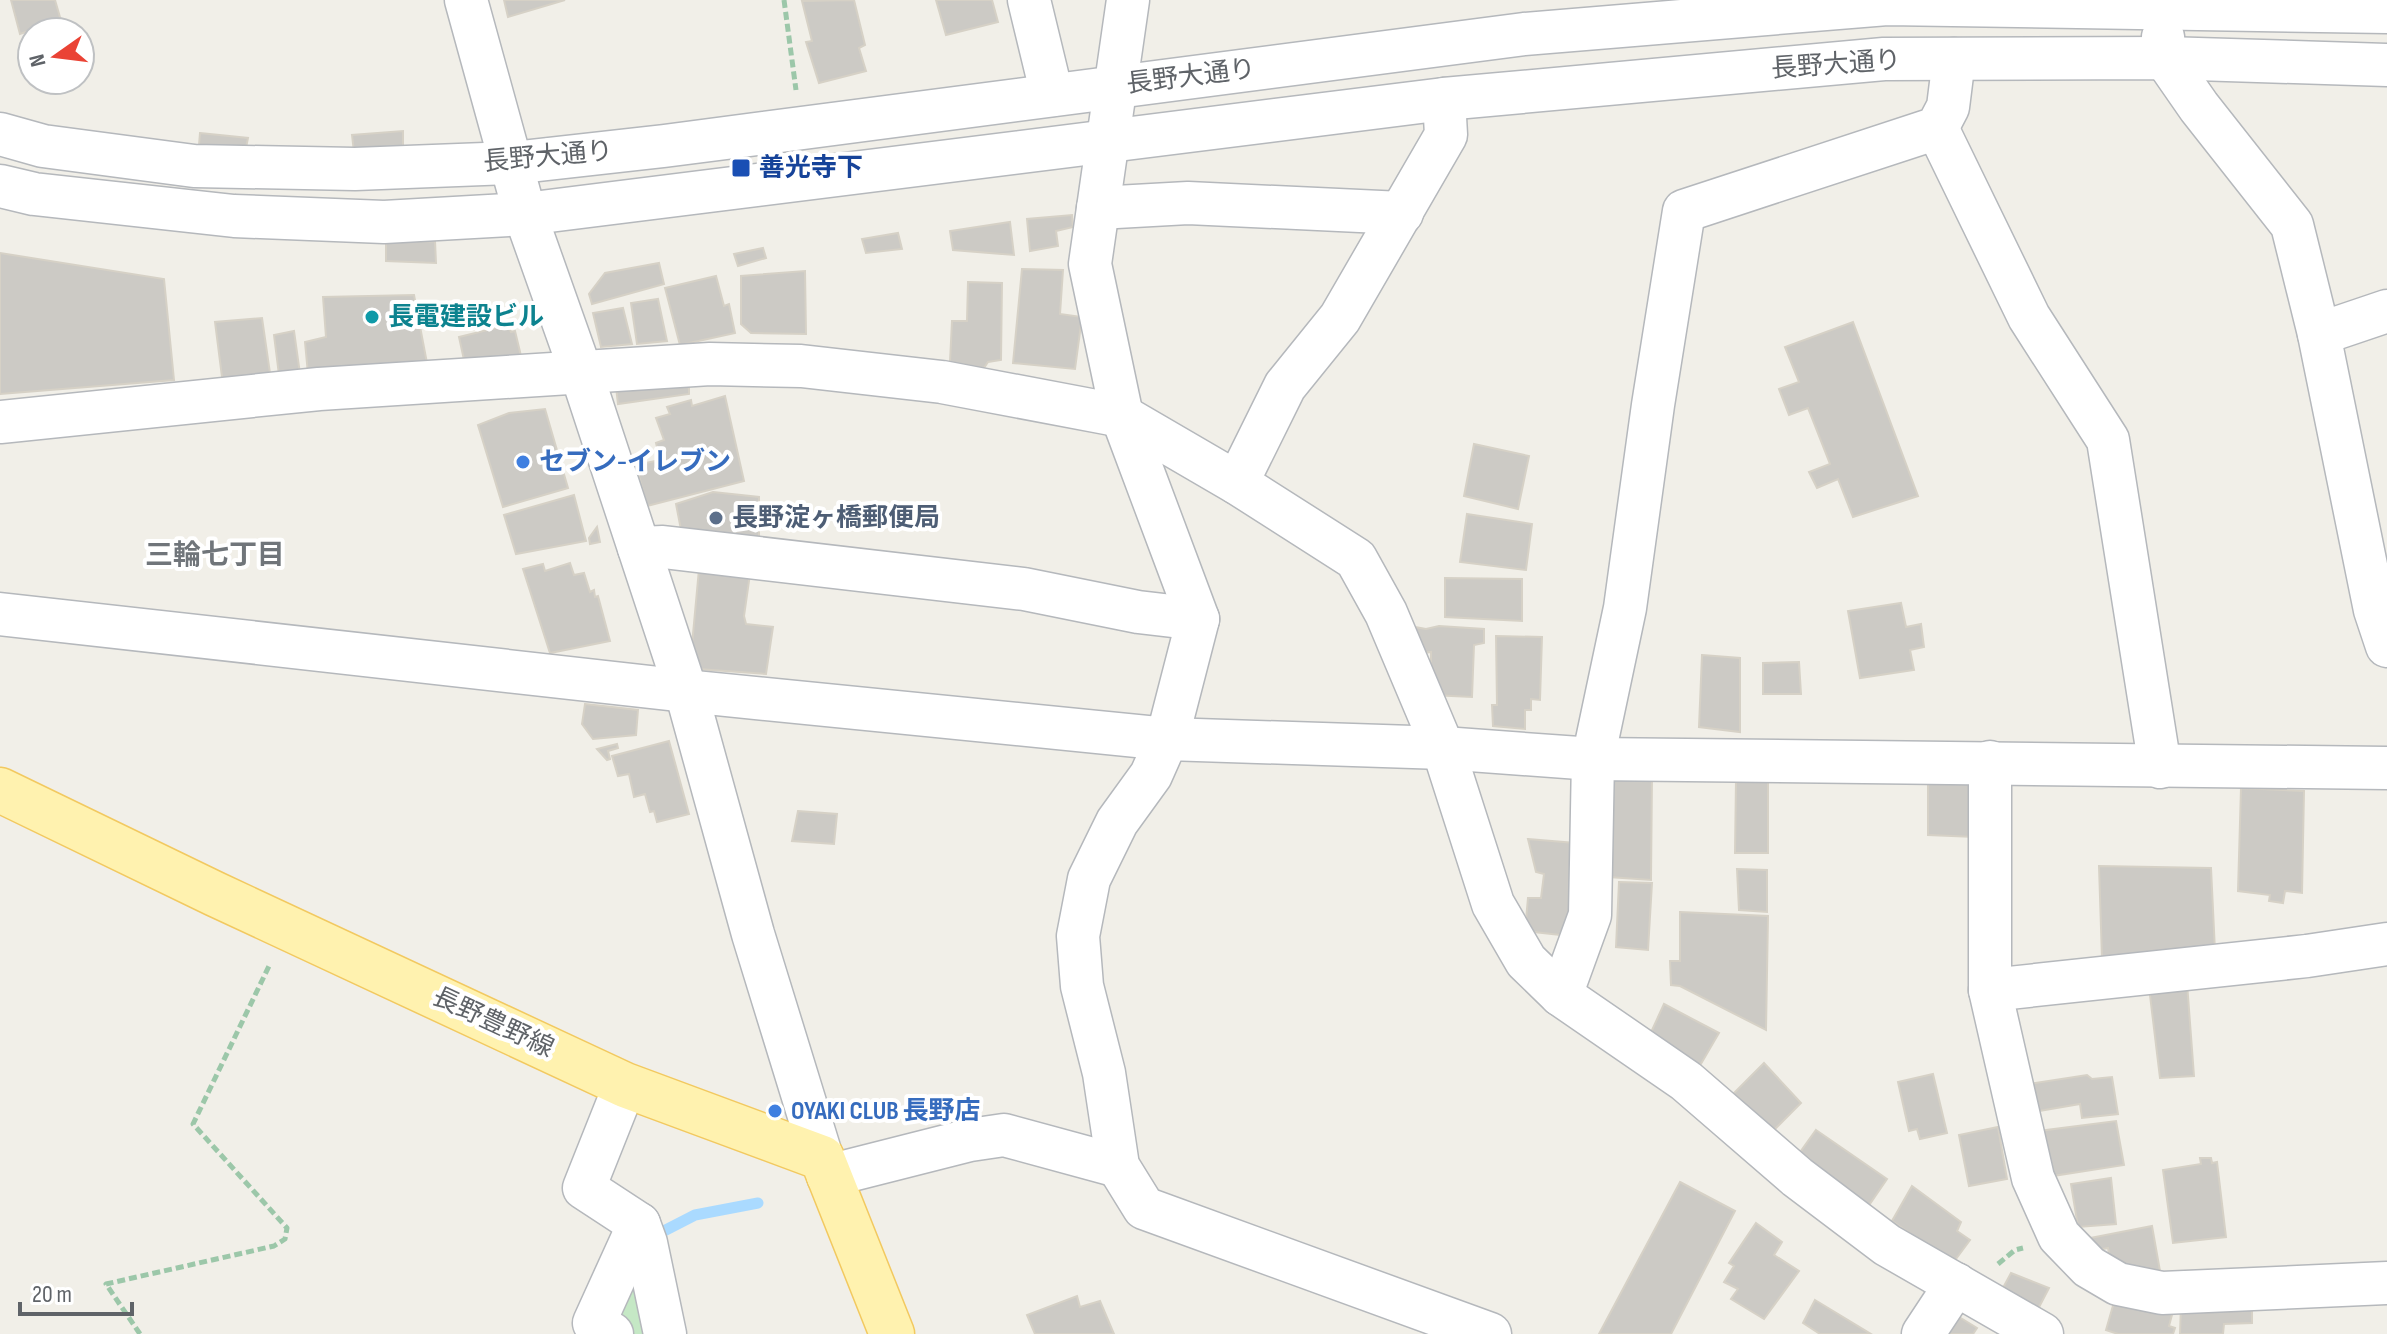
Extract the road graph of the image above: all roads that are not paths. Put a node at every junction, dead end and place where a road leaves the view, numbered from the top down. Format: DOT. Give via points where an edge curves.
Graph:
graph roads {
  1 [pos="466,0"];
  2 [pos="1029,0"];
  3 [pos="1128,0"];
  4 [pos="2159,4"];
  5 [pos="2387,12"];
  6 [pos="1521,17"];
  7 [pos="2165,58"];
  8 [pos="1954,59"];
  9 [pos="2387,65"];
  10 [pos="1115,86"];
  11 [pos="1052,95"];
  12 [pos="1444,99"];
  13 [pos="1937,128"];
  14 [pos="0,134"];
  15 [pos="1106,143"];
  16 [pos="512,163"];
  17 [pos="0,186"];
  18 [pos="1098,208"];
  19 [pos="1402,213"];
  20 [pos="525,214"];
  21 [pos="2387,311"];
  22 [pos="2319,334"];
  23 [pos="581,372"];
  24 [pos="1122,416"];
  25 [pos="0,422"];
  26 [pos="1237,483"];
  27 [pos="639,548"];
  28 [pos="0,614"];
  29 [pos="1198,619"];
  30 [pos="2387,646"];
  31 [pos="686,691"];
  32 [pos="1167,739"];
  33 [pos="1443,748"];
  34 [pos="1593,759"];
  35 [pos="1990,762"];
  36 [pos="2160,767"];
  37 [pos="2387,768"];
  38 [pos="0,790"];
  39 [pos="2387,944"];
  40 [pos="1990,990"];
  41 [pos="1561,995"];
  42 [pos="625,1085"];
  43 [pos="1118,1166"];
  44 [pos="825,1167"];
  45 [pos="639,1224"];
  46 [pos="2387,1283"];
  47 [pos="1960,1286"];
  48 [pos="612,1334"];
  49 [pos="665,1334"];
  50 [pos="892,1334"];
  51 [pos="1490,1334"];
  52 [pos="1923,1334"];
  53 [pos="2042,1334"];
  1 -- 16 [label="street"];
  2 -- 11 [label="street"];
  3 -- 10 [label="street"];
  4 -- 5 [label="street, 長野大通り"];
  4 -- 6 [label="street, 長野大通り" via="1887,4"];
  4 -- 7 [label="street"];
  6 -- 10 [label="street, 長野大通り"];
  7 -- 8 [label="street, 長野大通り"];
  7 -- 9 [label="street, 長野大通り"];
  7 -- 22 [label="street" via="2292,225"];
  8 -- 12 [label="street, 長野大通り" via="1884,59"];
  8 -- 13 [label="street" via="1948,107"];
  10 -- 11 [label="street, 長野大通り"];
  10 -- 15 [label="street"];
  11 -- 16 [label="street, 長野大通り"];
  12 -- 15 [label="street, 長野大通り"];
  12 -- 19 [label="street" via="1446,135"];
  13 -- 34 [label="street" via="1684,211 1625,608"];
  13 -- 36 [label="street" via="2029,317 2108,440"];
  14 -- 16 [label="street, 長野大通り" via="43,146 194,166 355,169"];
  15 -- 18 [label="street"];
  15 -- 20 [label="street, 長野大通り"];
  16 -- 20 [label="street"];
  17 -- 20 [label="street, 長野大通り" via="234,216 384,222"];
  18 -- 19 [label="street" via="1188,203"];
  18 -- 24 [label="street" via="1090,264"];
  19 -- 26 [label="street" via="1340,318 1285,386"];
  20 -- 23 [label="street"];
  21 -- 22 [label="street"];
  22 -- 30 [label="street" via="2375,610"];
  23 -- 24 [label="street" via="710,364 801,366 942,382"];
  23 -- 25 [label="street" via="319,389"];
  23 -- 27 [label="street"];
  24 -- 26 [label="street"];
  24 -- 29 [label="street"];
  26 -- 33 [label="street" via="1356,559 1386,613"];
  27 -- 29 [label="street" via="1024,589"];
  27 -- 31 [label="street"];
  28 -- 31 [label="street"];
  29 -- 32 [label="street"];
  31 -- 32 [label="street"];
  31 -- 44 [label="street"];
  32 -- 33 [label="street"];
  32 -- 43 [label="street" via="1089,879 1078,936 1082,986 1104,1073"];
  33 -- 34 [label="street"];
  33 -- 41 [label="street" via="1493,904 1526,961"];
  34 -- 35 [label="street"];
  34 -- 41 [label="street" via="1590,915"];
  35 -- 36 [label="street"];
  35 -- 40 [label="street"];
  36 -- 37 [label="street"];
  38 -- 42 [label="main road, 長野豊野線"];
  39 -- 40 [label="street"];
  40 -- 46 [label="street" via="2033,1178 2059,1236 2089,1267 2118,1284 2162,1293"];
  41 -- 47 [label="street" via="1686,1081 1797,1177 1887,1245"];
  42 -- 44 [label="main road, 長野豊野線"];
  42 -- 45 [label="street" via="584,1188"];
  43 -- 44 [label="street" via="1004,1135"];
  43 -- 51 [label="street" via="1144,1208"];
  44 -- 50 [label="main road"];
  45 -- 48 [label="street" via="594,1323"];
  45 -- 49 [label="street"];
  47 -- 52 [label="street"];
  47 -- 53 [label="street"];
}
